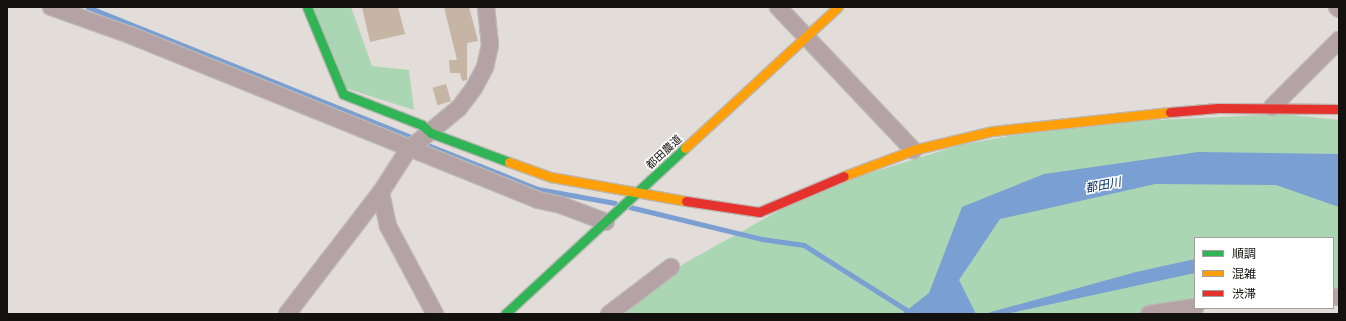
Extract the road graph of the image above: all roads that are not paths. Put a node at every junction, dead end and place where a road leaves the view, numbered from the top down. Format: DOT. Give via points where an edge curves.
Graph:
graph roads {
  1 [pos="51,7"];
  2 [pos="307,7"];
  3 [pos="486,7"];
  4 [pos="778,7"];
  5 [pos="838,7"];
  6 [pos="1337,7"];
  7 [pos="1339,9"];
  8 [pos="806,37"];
  9 [pos="1339,40"];
  10 [pos="1272,107"];
  11 [pos="1339,109"];
  12 [pos="420,142"];
  13 [pos="913,150"];
  14 [pos="381,192"];
  15 [pos="636,195"];
  16 [pos="610,218"];
  17 [pos="670,267"];
  18 [pos="1194,307"];
  19 [pos="287,314"];
  20 [pos="435,314"];
  21 [pos="505,314"];
  22 [pos="609,314"];
  23 [pos="1149,314"];
  1 -- 12 [label="street"];
  2 -- 12 [label="street" via="343,94 422,124"];
  3 -- 12 [label="street" via="490,45 485,67 459,108"];
  4 -- 8 [label="street"];
  5 -- 8 [label="street, 都田農道"];
  6 -- 7 [label="street"];
  8 -- 13 [label="street"];
  8 -- 15 [label="street, 都田農道"];
  9 -- 10 [label="street"];
  10 -- 11 [label="street"];
  10 -- 13 [label="street" via="1157,112 1050,123 993,131"];
  12 -- 14 [label="street"];
  12 -- 15 [label="street"];
  12 -- 16 [label="street" via="538,200"];
  13 -- 15 [label="street" via="870,165 759,212"];
  14 -- 19 [label="street"];
  14 -- 20 [label="street" via="388,226"];
  15 -- 16 [label="street, 都田農道"];
  16 -- 21 [label="street, 都田農道"];
  17 -- 22 [label="street"];
  18 -- 23 [label="street"];
}
